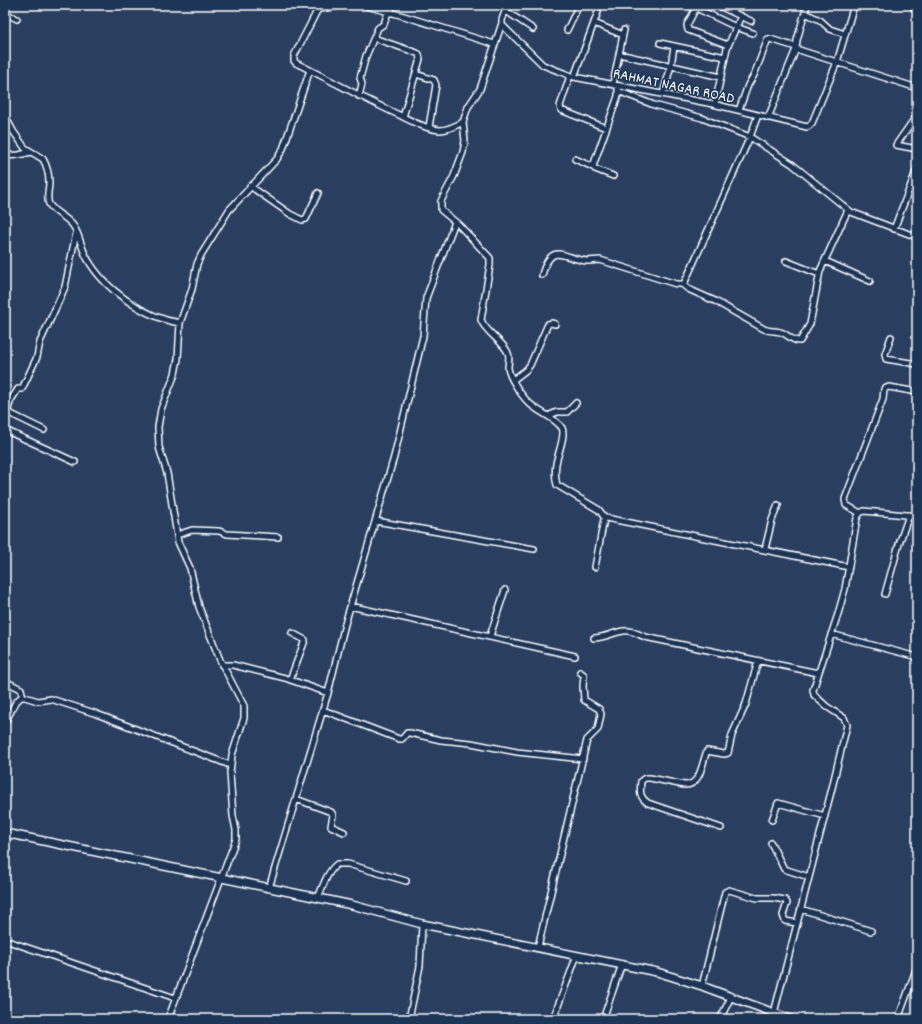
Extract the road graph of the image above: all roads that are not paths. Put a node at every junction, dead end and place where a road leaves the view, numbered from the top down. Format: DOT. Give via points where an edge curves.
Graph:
graph roads {
  1 [pos="313,5"];
  2 [pos="346,5"];
  3 [pos="363,5"];
  4 [pos="392,5"];
  5 [pos="579,5"];
  6 [pos="690,5"];
  7 [pos="717,5"];
  8 [pos="808,5"];
  9 [pos="854,5"];
  10 [pos="507,8"];
  11 [pos="696,8"];
  12 [pos="318,9"];
  13 [pos="5,12"];
  14 [pos="598,12"];
  15 [pos="390,13"];
  16 [pos="805,13"];
  17 [pos="741,16"];
  18 [pos="17,19"];
  19 [pos="751,21"];
  20 [pos="502,23"];
  21 [pos="594,23"];
  22 [pos="736,27"];
  23 [pos="534,29"];
  24 [pos="566,30"];
  25 [pos="753,33"];
  26 [pos="845,34"];
  27 [pos="374,38"];
  28 [pos="660,43"];
  29 [pos="494,44"];
  30 [pos="728,45"];
  31 [pos="674,46"];
  32 [pos="796,48"];
  33 [pos="619,54"];
  34 [pos="725,57"];
  35 [pos="837,62"];
  36 [pos="671,66"];
  37 [pos="310,70"];
  38 [pos="416,74"];
  39 [pos="572,76"];
  40 [pos="721,77"];
  41 [pos="615,84"];
  42 [pos="917,88"];
  43 [pos="618,91"];
  44 [pos="663,94"];
  45 [pos="359,96"];
  46 [pos="715,104"];
  47 [pos="739,110"];
  48 [pos="758,115"];
  49 [pos="917,115"];
  50 [pos="5,116"];
  51 [pos="403,117"];
  52 [pos="768,118"];
  53 [pos="463,122"];
  54 [pos="429,127"];
  55 [pos="606,128"];
  56 [pos="750,138"];
  57 [pos="917,149"];
  58 [pos="31,152"];
  59 [pos="5,156"];
  60 [pos="575,159"];
  61 [pos="593,167"];
  62 [pos="917,169"];
  63 [pos="614,176"];
  64 [pos="250,186"];
  65 [pos="318,194"];
  66 [pos="848,210"];
  67 [pos="454,222"];
  68 [pos="894,229"];
  69 [pos="76,232"];
  70 [pos="917,237"];
  71 [pos="786,261"];
  72 [pos="825,261"];
  73 [pos="819,274"];
  74 [pos="542,275"];
  75 [pos="870,281"];
  76 [pos="683,285"];
  77 [pos="180,323"];
  78 [pos="554,324"];
  79 [pos="891,337"];
  80 [pos="917,364"];
  81 [pos="513,380"];
  82 [pos="917,392"];
  83 [pos="576,403"];
  84 [pos="6,411"];
  85 [pos="548,416"];
  86 [pos="5,430"];
  87 [pos="44,430"];
  88 [pos="76,462"];
  89 [pos="778,505"];
  90 [pos="860,512"];
  91 [pos="909,515"];
  92 [pos="917,516"];
  93 [pos="605,518"];
  94 [pos="376,521"];
  95 [pos="177,535"];
  96 [pos="278,537"];
  97 [pos="765,549"];
  98 [pos="534,550"];
  99 [pos="595,567"];
  100 [pos="849,567"];
  101 [pos="505,590"];
  102 [pos="885,594"];
  103 [pos="350,606"];
  104 [pos="292,633"];
  105 [pos="831,634"];
  106 [pos="490,636"];
  107 [pos="594,638"];
  108 [pos="575,656"];
  109 [pos="917,657"];
  110 [pos="758,661"];
  111 [pos="222,665"];
  112 [pos="580,672"];
  113 [pos="818,673"];
  114 [pos="290,680"];
  115 [pos="5,681"];
  116 [pos="328,693"];
  117 [pos="23,697"];
  118 [pos="323,710"];
  119 [pos="5,722"];
  120 [pos="583,759"];
  121 [pos="230,765"];
  122 [pos="296,799"];
  123 [pos="825,816"];
  124 [pos="772,820"];
  125 [pos="721,828"];
  126 [pos="344,832"];
  127 [pos="5,833"];
  128 [pos="771,843"];
  129 [pos="809,877"];
  130 [pos="222,878"];
  131 [pos="406,881"];
  132 [pos="268,888"];
  133 [pos="318,898"];
  134 [pos="801,909"];
  135 [pos="797,923"];
  136 [pos="422,924"];
  137 [pos="870,930"];
  138 [pos="5,940"];
  139 [pos="538,947"];
  140 [pos="576,954"];
  141 [pos="622,964"];
  142 [pos="917,967"];
  143 [pos="702,986"];
  144 [pos="731,997"];
  145 [pos="175,998"];
  146 [pos="774,1013"];
  147 [pos="168,1019"];
  148 [pos="409,1019"];
  149 [pos="553,1019"];
  150 [pos="603,1019"];
  151 [pos="720,1019"];
  152 [pos="790,1019"];
  153 [pos="898,1019"];
  1 -- 12 [label="street"];
  2 -- 12 [label="street"];
  3 -- 15 [label="street"];
  4 -- 15 [label="street"];
  5 -- 24 [label="street"];
  6 -- 11 [label="street"];
  7 -- 17 [label="street"];
  8 -- 16 [label="street"];
  9 -- 26 [label="street"];
  10 -- 20 [label="street"];
  10 -- 23 [label="street"];
  11 -- 22 [label="street"];
  11 -- 30 [label="street" via="687,25 688,30"];
  12 -- 37 [label="street" via="294,58 296,63"];
  13 -- 18 [label="street"];
  14 -- 21 [label="street"];
  15 -- 27 [label="street" via="384,24 378,28"];
  15 -- 29 [label="street"];
  16 -- 26 [label="street" via="820,20 830,29"];
  16 -- 32 [label="street"];
  17 -- 19 [label="street"];
  17 -- 22 [label="street"];
  20 -- 29 [label="street"];
  20 -- 39 [label="street, RAHMAT NAGAR ROAD" via="543,65"];
  21 -- 33 [label="street" via="624,32"];
  21 -- 39 [label="street"];
  22 -- 25 [label="street"];
  22 -- 30 [label="street"];
  26 -- 35 [label="street"];
  27 -- 38 [label="street" via="419,54"];
  27 -- 45 [label="street" via="360,76 362,84"];
  28 -- 31 [label="street"];
  29 -- 53 [label="street" via="480,89 468,107"];
  30 -- 34 [label="street"];
  31 -- 34 [label="street"];
  31 -- 36 [label="street"];
  32 -- 35 [label="street"];
  32 -- 47 [label="street" via="768,39"];
  32 -- 52 [label="street"];
  33 -- 36 [label="street"];
  33 -- 41 [label="street"];
  34 -- 40 [label="street"];
  35 -- 42 [label="street"];
  35 -- 52 [label="street, RAHMAT NAGAR ROAD" via="809,126"];
  36 -- 40 [label="street"];
  36 -- 44 [label="street"];
  37 -- 45 [label="street"];
  37 -- 64 [label="street" via="283,149"];
  38 -- 51 [label="street"];
  38 -- 54 [label="street" via="434,80 436,85"];
  39 -- 41 [label="street, RAHMAT NAGAR ROAD"];
  39 -- 55 [label="street" via="560,106 561,110"];
  40 -- 46 [label="street"];
  41 -- 43 [label="street"];
  41 -- 44 [label="street, RAHMAT NAGAR ROAD"];
  43 -- 55 [label="street"];
  43 -- 56 [label="street" via="649,104 702,118"];
  44 -- 46 [label="street, RAHMAT NAGAR ROAD"];
  45 -- 51 [label="street"];
  46 -- 47 [label="street, RAHMAT NAGAR ROAD"];
  47 -- 48 [label="street, RAHMAT NAGAR ROAD"];
  48 -- 52 [label="street, RAHMAT NAGAR ROAD"];
  48 -- 56 [label="street"];
  49 -- 57 [label="street" via="896,145"];
  50 -- 58 [label="street" via="22,146"];
  51 -- 54 [label="street"];
  53 -- 54 [label="street" via="445,129"];
  53 -- 67 [label="street" via="463,152 440,204 441,210"];
  55 -- 61 [label="street"];
  56 -- 66 [label="street" via="792,164"];
  56 -- 76 [label="street"];
  58 -- 59 [label="street"];
  58 -- 69 [label="street" via="42,157 45,162 49,179 49,203 74,226"];
  60 -- 61 [label="street"];
  61 -- 63 [label="street"];
  62 -- 68 [label="street"];
  64 -- 65 [label="street" via="302,220 306,219"];
  64 -- 77 [label="street" via="223,217 201,255"];
  66 -- 68 [label="street"];
  66 -- 72 [label="street"];
  67 -- 81 [label="street" via="490,258 481,320 508,351 508,369"];
  67 -- 94 [label="street" via="426,298 423,336"];
  68 -- 70 [label="street"];
  69 -- 77 [label="street" via="89,263 108,285 129,302 170,322"];
  69 -- 84 [label="street" via="68,278 62,295 22,389 18,388"];
  71 -- 73 [label="street"];
  72 -- 73 [label="street"];
  72 -- 75 [label="street"];
  73 -- 76 [label="street" via="810,324 802,340 798,342 775,330 768,331"];
  74 -- 76 [label="street" via="548,260 554,255 561,254 588,261 600,260"];
  77 -- 95 [label="street" via="175,374 163,403 158,427 159,447 168,479"];
  78 -- 81 [label="street" via="548,324 528,368"];
  79 -- 80 [label="street" via="885,354 886,359"];
  81 -- 85 [label="street" via="528,403"];
  82 -- 90 [label="street" via="884,389 883,399 845,499 846,505"];
  83 -- 85 [label="street" via="567,412 557,412"];
  84 -- 87 [label="street"];
  85 -- 93 [label="street" via="563,433 556,468 557,485 599,510"];
  86 -- 88 [label="street"];
  89 -- 97 [label="street"];
  90 -- 91 [label="street"];
  90 -- 100 [label="street"];
  91 -- 92 [label="street"];
  91 -- 102 [label="street"];
  93 -- 97 [label="street"];
  93 -- 99 [label="street"];
  94 -- 98 [label="street"];
  94 -- 103 [label="street"];
  95 -- 96 [label="street" via="192,530"];
  95 -- 111 [label="street" via="190,568 199,607"];
  97 -- 100 [label="street"];
  100 -- 105 [label="street"];
  101 -- 106 [label="street"];
  103 -- 106 [label="street"];
  103 -- 116 [label="street"];
  104 -- 114 [label="street" via="305,640"];
  105 -- 109 [label="street"];
  105 -- 113 [label="street"];
  106 -- 108 [label="street"];
  107 -- 110 [label="street" via="628,630 645,637"];
  110 -- 113 [label="street"];
  110 -- 125 [label="street" via="728,753 707,750 702,767 692,784 684,785 650,778 645,778 641,782 641,797 648,803"];
  111 -- 114 [label="street" via="233,665"];
  111 -- 121 [label="street" via="242,701 244,711"];
  112 -- 120 [label="street" via="584,675 584,700 599,709 601,714 598,729 587,740"];
  113 -- 123 [label="street" via="814,695 844,718 847,725"];
  114 -- 116 [label="street"];
  115 -- 117 [label="street" via="21,689"];
  116 -- 118 [label="street"];
  117 -- 119 [label="street" via="16,702"];
  117 -- 121 [label="street" via="38,701 50,698"];
  118 -- 120 [label="street" via="399,739 410,733 517,752"];
  118 -- 122 [label="street"];
  120 -- 139 [label="street"];
  121 -- 130 [label="street" via="233,816 237,834"];
  122 -- 126 [label="street" via="331,812 331,826"];
  122 -- 132 [label="street"];
  123 -- 124 [label="street" via="778,803"];
  123 -- 129 [label="street"];
  127 -- 130 [label="street"];
  128 -- 129 [label="street" via="784,869"];
  129 -- 134 [label="street"];
  130 -- 132 [label="street"];
  130 -- 145 [label="street"];
  131 -- 133 [label="street" via="348,864 337,864 328,875"];
  132 -- 133 [label="street"];
  133 -- 136 [label="street" via="352,904"];
  134 -- 135 [label="street"];
  134 -- 137 [label="street"];
  135 -- 143 [label="street" via="784,920 787,903 785,900 757,898 729,890 725,892"];
  135 -- 146 [label="street"];
  136 -- 139 [label="street"];
  136 -- 148 [label="street" via="420,966"];
  138 -- 145 [label="street"];
  139 -- 140 [label="street"];
  140 -- 141 [label="street"];
  140 -- 149 [label="street"];
  141 -- 143 [label="street"];
  141 -- 150 [label="street"];
  142 -- 153 [label="street"];
  143 -- 144 [label="street"];
  144 -- 146 [label="street"];
  144 -- 151 [label="street"];
  145 -- 147 [label="street"];
  146 -- 152 [label="street"];
}
